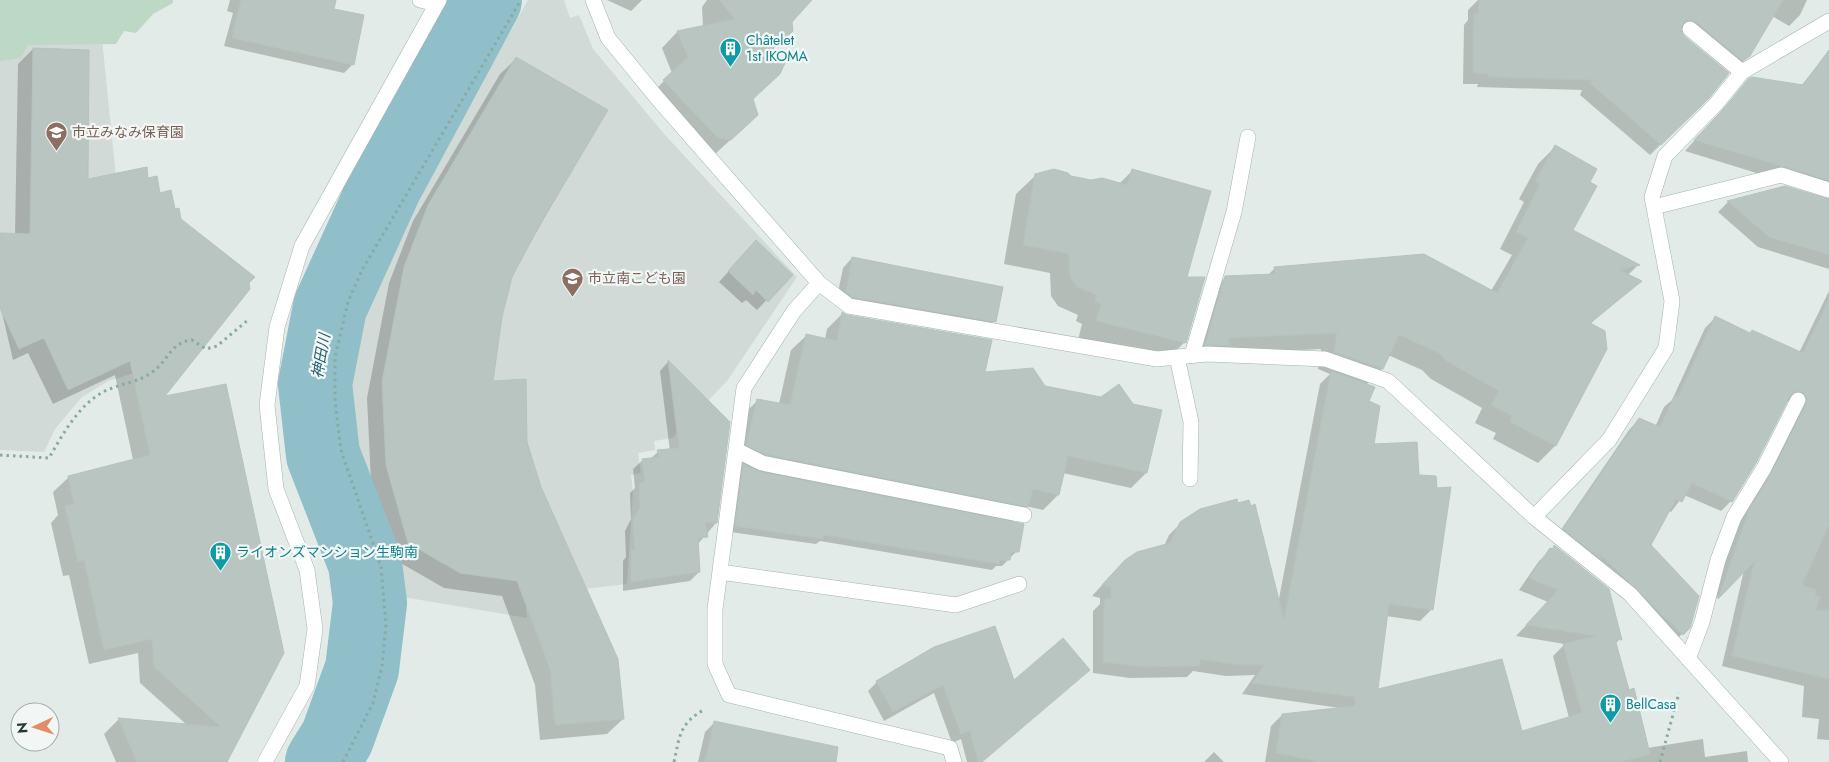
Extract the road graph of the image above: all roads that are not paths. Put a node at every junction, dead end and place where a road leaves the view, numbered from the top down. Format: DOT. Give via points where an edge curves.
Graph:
graph roads {
  1 [pos="420,0"];
  2 [pos="593,0"];
  3 [pos="438,2"];
  4 [pos="1829,21"];
  5 [pos="1690,29"];
  6 [pos="1742,72"];
  7 [pos="1248,136"];
  8 [pos="1829,190"];
  9 [pos="1654,207"];
  10 [pos="819,283"];
  11 [pos="1192,355"];
  12 [pos="1176,357"];
  13 [pos="1798,400"];
  14 [pos="736,450"];
  15 [pos="1190,479"];
  16 [pos="1024,515"];
  17 [pos="1534,517"];
  18 [pos="720,572"];
  19 [pos="1020,584"];
  20 [pos="1688,659"];
  21 [pos="265,762"];
  22 [pos="954,762"];
  23 [pos="1781,762"];
  1 -- 3 [label="street"];
  2 -- 10 [label="street" via="608,38"];
  3 -- 21 [label="street" via="302,246 279,316 270,364 267,405 276,489 307,570 315,629 307,686"];
  4 -- 6 [label="street"];
  5 -- 6 [label="street"];
  6 -- 9 [label="street" via="1665,156 1652,196"];
  7 -- 11 [label="street" via="1234,212"];
  8 -- 9 [label="street" via="1781,175"];
  9 -- 17 [label="street" via="1672,301 1666,348 1609,440"];
  10 -- 12 [label="street" via="849,306 1157,359"];
  10 -- 14 [label="street" via="794,311 744,388"];
  11 -- 12 [label="street"];
  11 -- 17 [label="street" via="1325,359 1388,381"];
  12 -- 15 [label="street" via="1191,422"];
  13 -- 20 [label="street" via="1764,468 1734,517"];
  14 -- 16 [label="street" via="762,462"];
  14 -- 18 [label="street"];
  17 -- 20 [label="street" via="1630,594"];
  18 -- 19 [label="street" via="956,605"];
  18 -- 22 [label="street" via="715,609 715,664 729,695 950,748"];
  20 -- 23 [label="street"];
}
